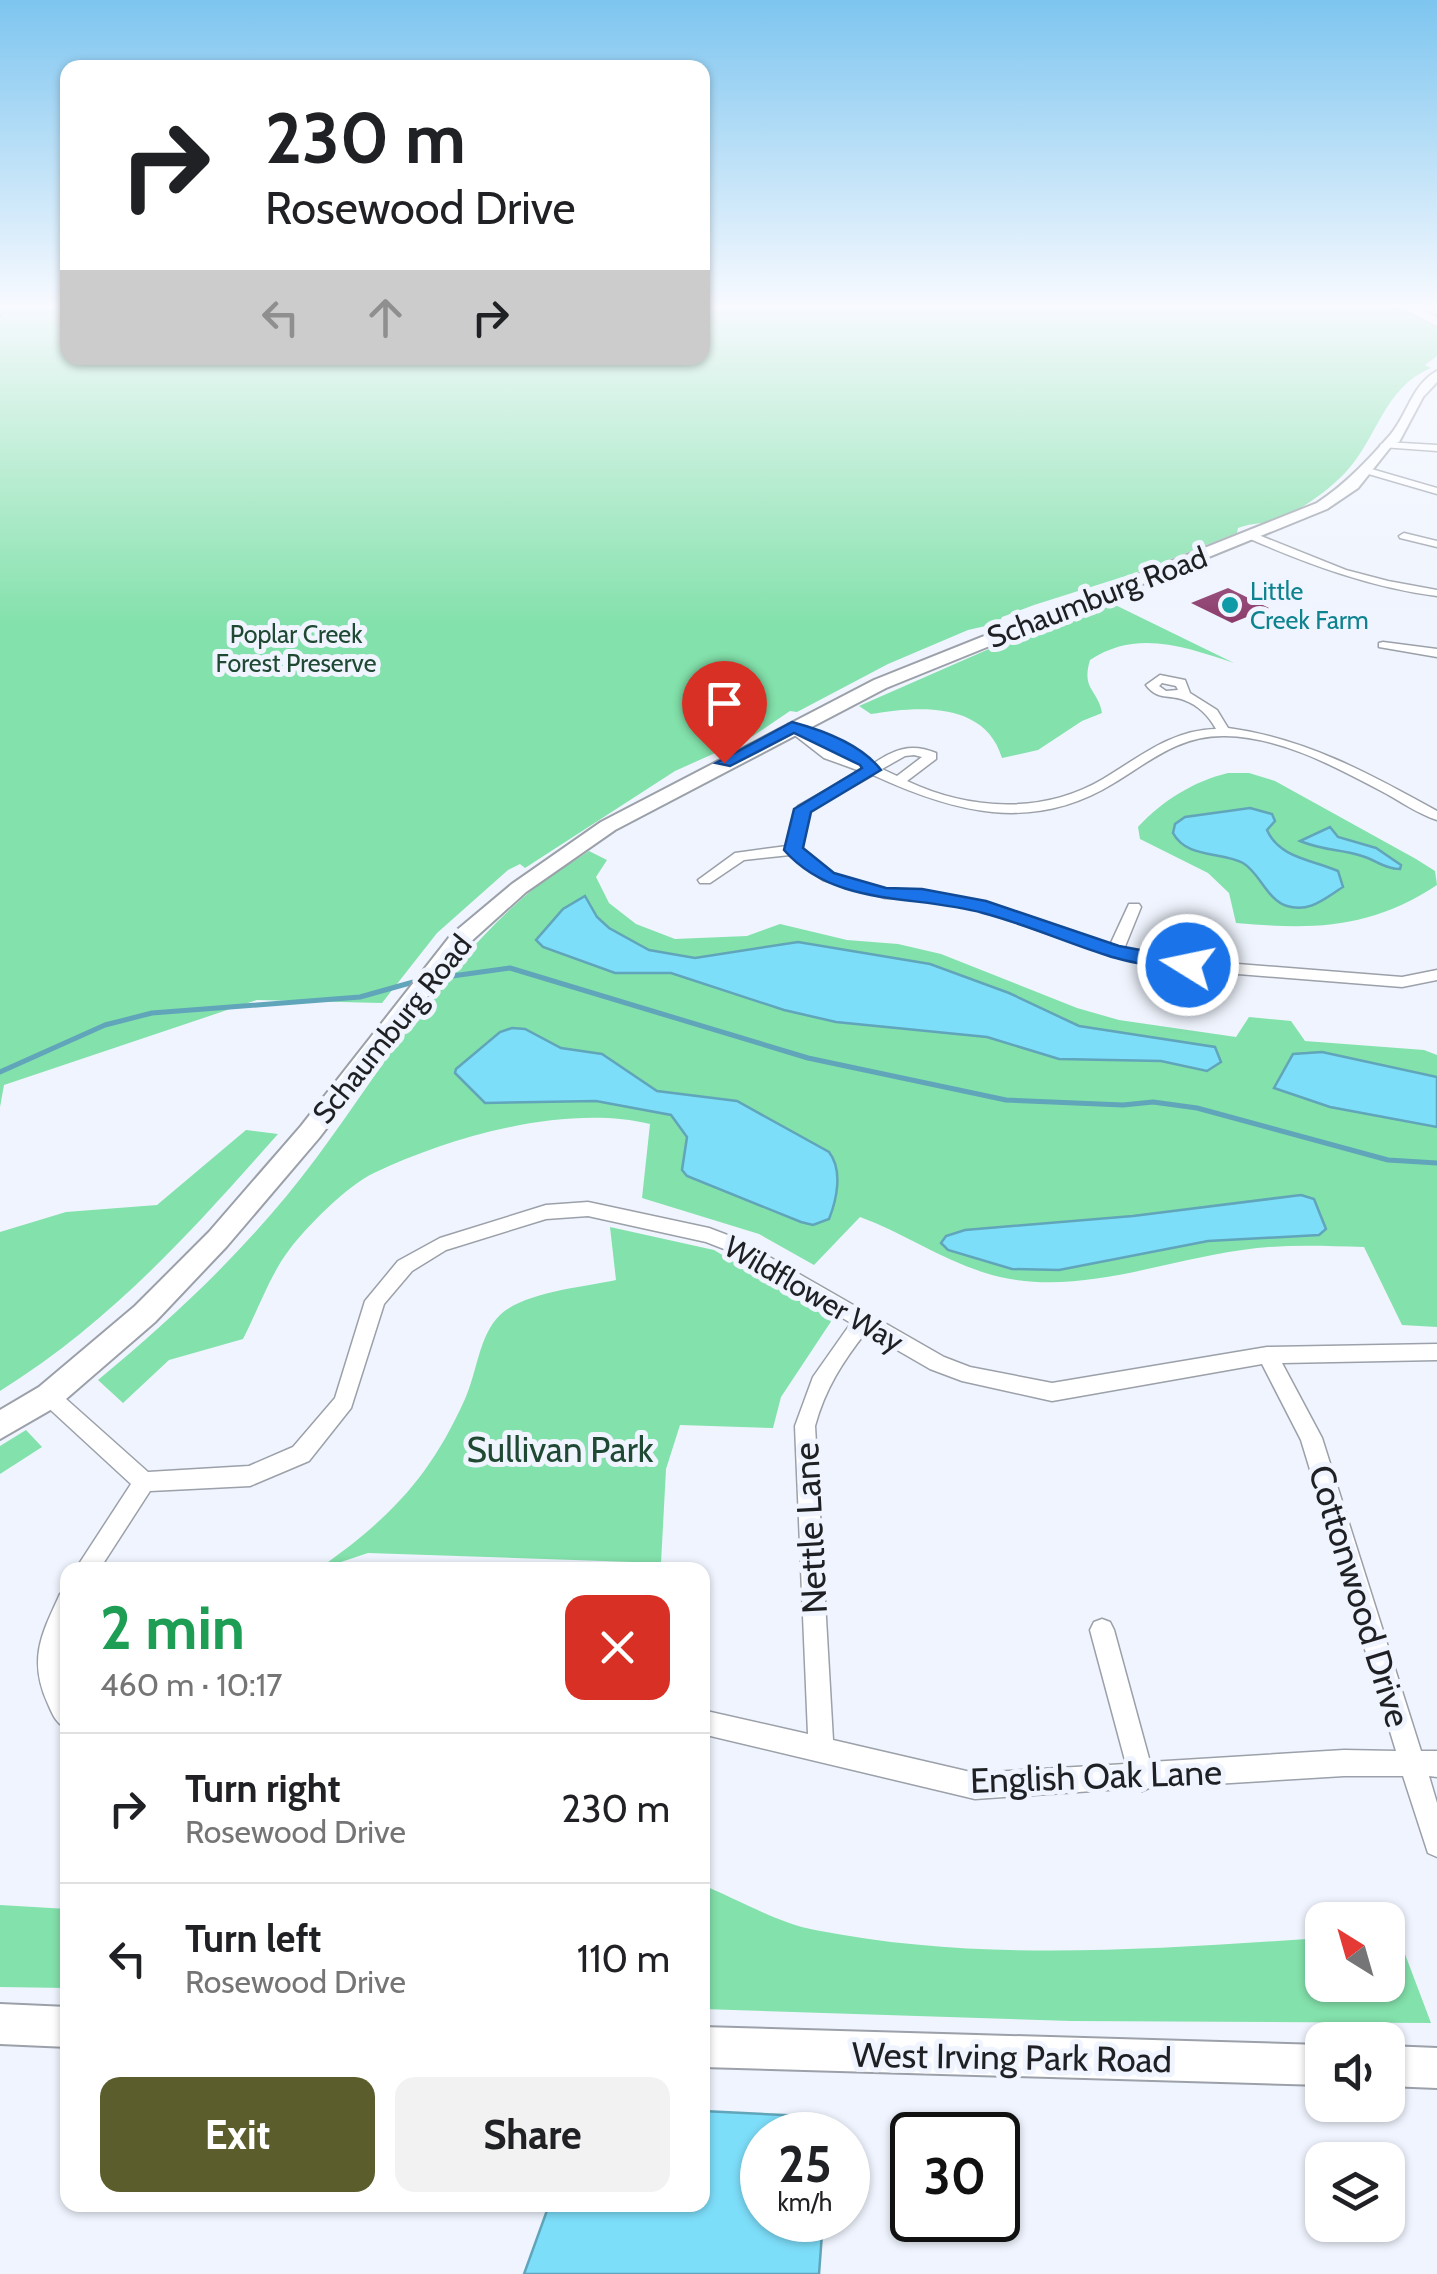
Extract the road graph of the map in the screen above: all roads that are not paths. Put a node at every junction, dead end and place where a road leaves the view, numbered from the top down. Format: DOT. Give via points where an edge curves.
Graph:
graph roads {
  1 [pos="1393,413"];
  2 [pos="1408,413"];
  3 [pos="1384,447"];
  4 [pos="1437,448"];
  5 [pos="1368,471"];
  6 [pos="1437,491"];
  7 [pos="1252,536"];
  8 [pos="1404,536"];
  9 [pos="1437,544"];
  10 [pos="1328,570"];
  11 [pos="1314,574"];
  12 [pos="1437,593"];
  13 [pos="1382,645"];
  14 [pos="1437,653"];
  15 [pos="1182,693"];
  16 [pos="792,727"];
  17 [pos="1224,732"];
  18 [pos="872,770"];
  19 [pos="898,781"];
  20 [pos="1437,816"];
  21 [pos="793,850"];
  22 [pos="704,880"];
  23 [pos="1134,907"];
  24 [pos="1115,952"];
  25 [pos="1437,975"];
  26 [pos="862,1322"];
  27 [pos="1437,1352"];
  28 [pos="1267,1355"];
  29 [pos="49,1396"];
  30 [pos="0,1426"];
  31 [pos="144,1482"];
  32 [pos="91,1562"];
  33 [pos="60,1619"];
  34 [pos="1102,1630"];
  35 [pos="60,1705"];
  36 [pos="710,1724"];
  37 [pos="822,1751"];
  38 [pos="1425,1764"];
  39 [pos="1142,1778"];
  40 [pos="1437,1844"];
  41 [pos="0,2024"];
  42 [pos="60,2027"];
  43 [pos="710,2047"];
  44 [pos="1305,2065"];
  45 [pos="1405,2067"];
  46 [pos="1437,2068"];
  1 -- 3 [label="main road" via="1381,438"];
  2 -- 3 [label="main road, Schaumburg Road"];
  3 -- 4 [label="street"];
  3 -- 5 [label="main road, Schaumburg Road"];
  5 -- 6 [label="street"];
  5 -- 7 [label="main road, Schaumburg Road" via="1322,506"];
  7 -- 10 [label="street"];
  7 -- 16 [label="main road, Schaumburg Road" via="964,648"];
  8 -- 9 [label="street"];
  10 -- 11 [label="street"];
  10 -- 12 [label="street"];
  13 -- 14 [label="street"];
  15 -- 17 [label="street" via="1213,713"];
  16 -- 18 [label="street" via="856,768"];
  16 -- 29 [label="main road, Schaumburg Road" via="608,826 459,940 218,1239 145,1314"];
  17 -- 19 [label="street" via="1171,739 1102,785 1041,807 980,807"];
  17 -- 20 [label="street" via="1268,738 1333,762"];
  18 -- 19 [label="street"];
  18 -- 19 [label="street" via="898,751 931,756"];
  18 -- 21 [label="street" via="803,809"];
  21 -- 22 [label="street" via="740,856"];
  21 -- 24 [label="street" via="828,876 885,894 986,907"];
  23 -- 24 [label="street"];
  24 -- 25 [label="street" via="1188,965 1402,982"];
  26 -- 28 [label="street, Wildflower Way" via="969,1375 1052,1392"];
  26 -- 31 [label="street, Wildflower Way" via="709,1235 588,1209 546,1212 440,1245 405,1266 366,1322 344,1402 300,1454 250,1476"];
  26 -- 37 [label="street, Nettle Lane" via="812,1394 805,1426"];
  27 -- 28 [label="street, Wildflower Way"];
  28 -- 38 [label="street, Cottonwood Drive" via="1311,1438"];
  29 -- 30 [label="main road, Schaumburg Road"];
  29 -- 31 [label="street"];
  31 -- 32 [label="street"];
  33 -- 35 [label="street" via="46,1650"];
  34 -- 39 [label="street"];
  36 -- 37 [label="street, English Oak Lane"];
  37 -- 39 [label="street, English Oak Lane" via="975,1786"];
  38 -- 39 [label="street, English Oak Lane" via="1344,1763"];
  38 -- 40 [label="street, Cottonwood Drive"];
  41 -- 42 [label="main road"];
  43 -- 44 [label="main road, West Irving Park Road"];
  45 -- 46 [label="main road"];
}
